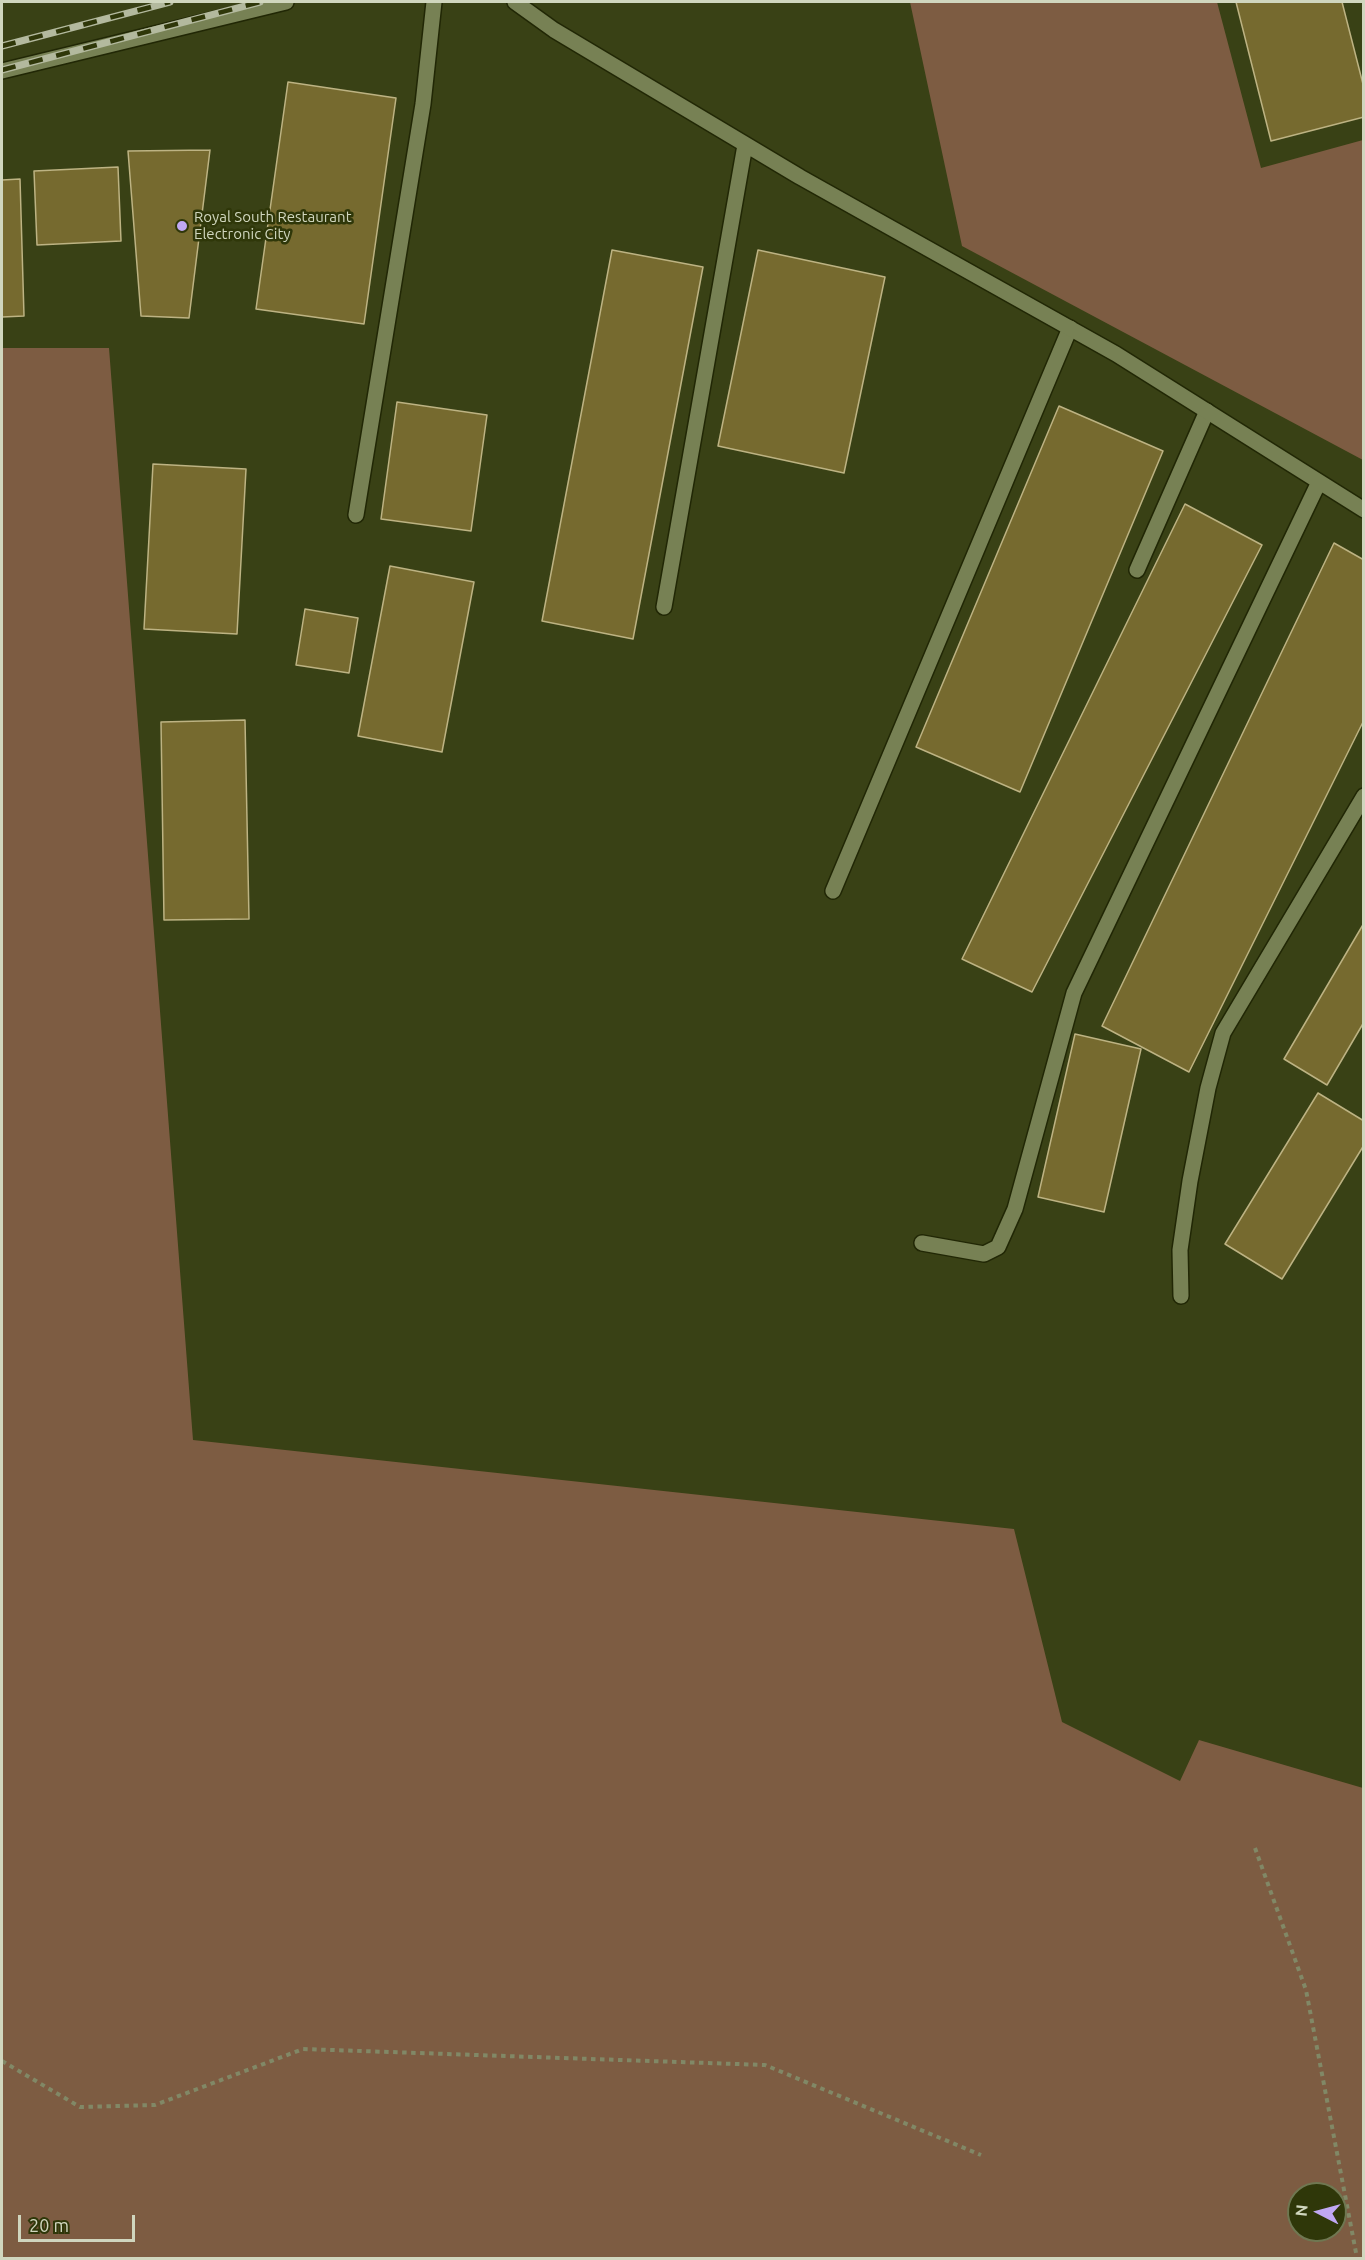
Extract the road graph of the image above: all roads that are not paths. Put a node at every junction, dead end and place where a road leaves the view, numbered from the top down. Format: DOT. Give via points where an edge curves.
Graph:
graph roads {
  1 [pos="286,2"];
  2 [pos="434,2"];
  3 [pos="515,2"];
  4 [pos="2,71"];
  5 [pos="745,145"];
  6 [pos="1070,328"];
  7 [pos="1207,411"];
  8 [pos="1319,482"];
  9 [pos="1364,510"];
  10 [pos="356,515"];
  11 [pos="1137,570"];
  12 [pos="664,607"];
  13 [pos="1364,796"];
  14 [pos="833,891"];
  15 [pos="922,1243"];
  16 [pos="1181,1296"];
  1 -- 4 [label="street"];
  2 -- 10 [label="street" via="423,104"];
  3 -- 5 [label="street" via="554,30"];
  5 -- 6 [label="street"];
  5 -- 12 [label="street"];
  6 -- 7 [label="street"];
  6 -- 14 [label="street"];
  7 -- 8 [label="street"];
  7 -- 11 [label="street"];
  8 -- 9 [label="street"];
  8 -- 15 [label="street" via="1074,993 1015,1209 998,1247 984,1254"];
  13 -- 16 [label="street" via="1223,1033 1190,1181 1180,1250"];
}
